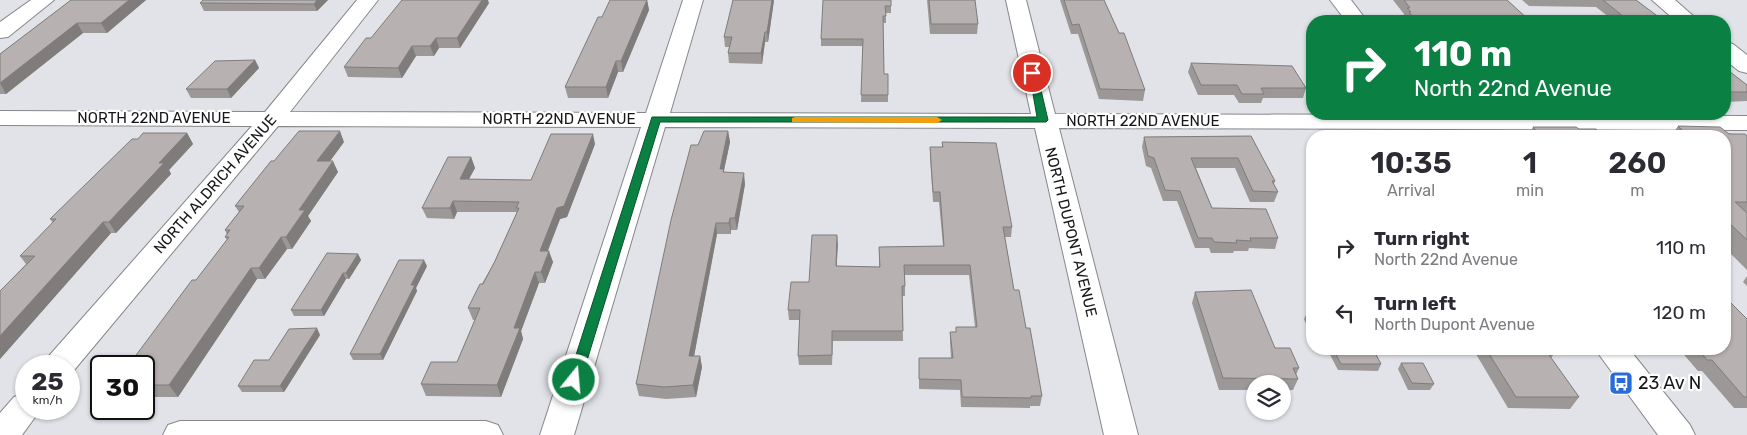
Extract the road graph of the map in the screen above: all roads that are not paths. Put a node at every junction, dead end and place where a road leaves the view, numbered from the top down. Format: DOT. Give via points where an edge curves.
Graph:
graph roads {
  1 [pos="44,0"];
  2 [pos="368,0"];
  3 [pos="693,0"];
  4 [pos="1016,0"];
  5 [pos="1340,0"];
  6 [pos="1662,0"];
  7 [pos="1352,15"];
  8 [pos="1681,15"];
  9 [pos="0,32"];
  10 [pos="1731,54"];
  11 [pos="1747,66"];
  12 [pos="0,118"];
  13 [pos="272,118"];
  14 [pos="656,119"];
  15 [pos="1043,120"];
  16 [pos="1747,123"];
  17 [pos="1437,124"];
  18 [pos="69,355"];
  19 [pos="1616,355"];
  20 [pos="15,419"];
  21 [pos="2,435"];
  22 [pos="180,435"];
  23 [pos="486,435"];
  24 [pos="557,435"];
  25 [pos="1121,435"];
  26 [pos="1678,435"];
  1 -- 9 [label="street"];
  2 -- 13 [label="street, NORTH ALDRICH AVENUE"];
  3 -- 14 [label="street"];
  4 -- 15 [label="street, NORTH DUPONT AVENUE"];
  5 -- 7 [label="street"];
  6 -- 8 [label="street"];
  10 -- 11 [label="street"];
  12 -- 13 [label="street, NORTH 22ND AVENUE"];
  13 -- 14 [label="street, NORTH 22ND AVENUE"];
  13 -- 18 [label="street, NORTH ALDRICH AVENUE"];
  14 -- 15 [label="street, NORTH 22ND AVENUE"];
  14 -- 24 [label="street"];
  15 -- 17 [label="street, NORTH 22ND AVENUE"];
  15 -- 25 [label="street, NORTH DUPONT AVENUE"];
  16 -- 17 [label="street, NORTH 22ND AVENUE"];
  19 -- 26 [label="street"];
  20 -- 21 [label="street"];
  22 -- 23 [label="street"];
}
